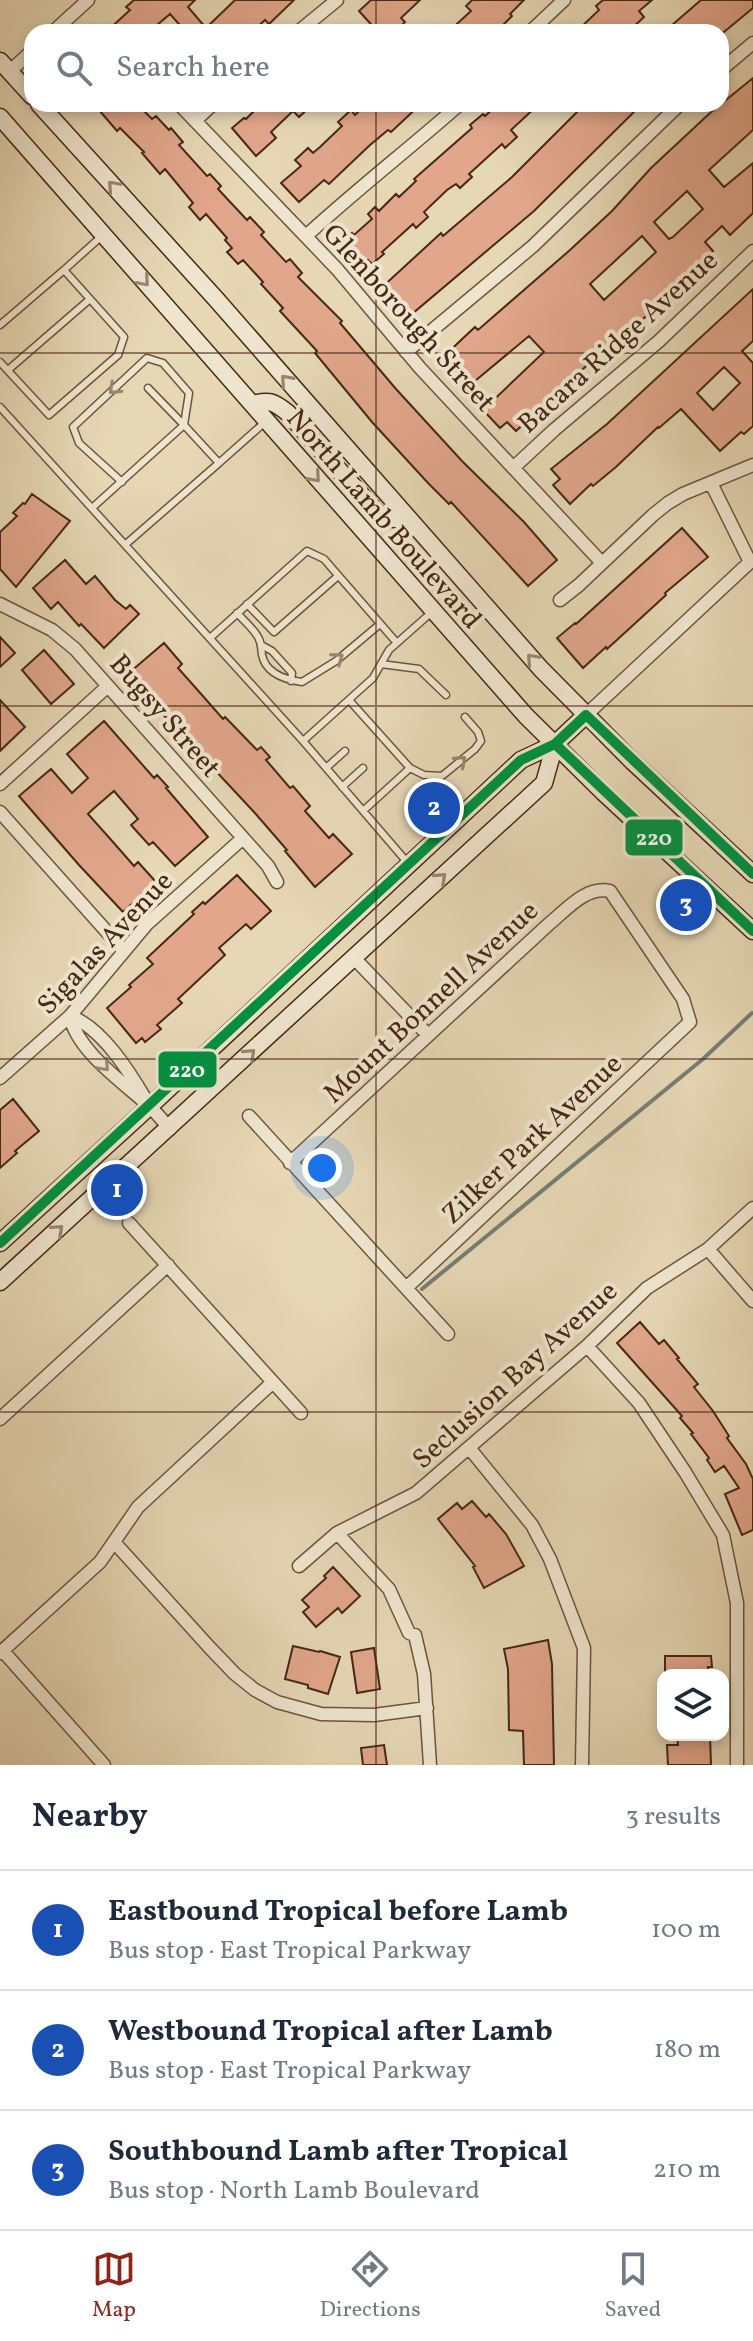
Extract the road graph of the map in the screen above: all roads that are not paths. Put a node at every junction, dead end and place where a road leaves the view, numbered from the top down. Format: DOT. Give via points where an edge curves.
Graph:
graph roads {
  1 [pos="88,0"];
  2 [pos="337,0"];
  3 [pos="564,0"];
  4 [pos="62,24"];
  5 [pos="308,24"];
  6 [pos="538,24"];
  7 [pos="753,43"];
  8 [pos="24,55"];
  9 [pos="729,63"];
  10 [pos="5,66"];
  11 [pos="24,87"];
  12 [pos="46,112"];
  13 [pos="187,112"];
  14 [pos="205,112"];
  15 [pos="451,112"];
  16 [pos="672,112"];
  17 [pos="0,117"];
  18 [pos="195,121"];
  19 [pos="103,234"];
  20 [pos="306,236"];
  21 [pos="753,251"];
  22 [pos="64,270"];
  23 [pos="90,299"];
  24 [pos="0,325"];
  25 [pos="406,352"];
  26 [pos="0,362"];
  27 [pos="8,370"];
  28 [pos="148,388"];
  29 [pos="252,404"];
  30 [pos="0,407"];
  31 [pos="266,421"];
  32 [pos="184,425"];
  33 [pos="219,463"];
  34 [pos="753,465"];
  35 [pos="513,468"];
  36 [pos="122,482"];
  37 [pos="711,483"];
  38 [pos="92,508"];
  39 [pos="409,520"];
  40 [pos="126,544"];
  41 [pos="602,563"];
  42 [pos="338,576"];
  43 [pos="560,600"];
  44 [pos="0,604"];
  45 [pos="247,604"];
  46 [pos="433,611"];
  47 [pos="237,613"];
  48 [pos="380,624"];
  49 [pos="210,638"];
  50 [pos="397,643"];
  51 [pos="263,646"];
  52 [pos="381,664"];
  53 [pos="291,681"];
  54 [pos="108,686"];
  55 [pos="446,695"];
  56 [pos="349,700"];
  57 [pos="586,715"];
  58 [pos="465,717"];
  59 [pos="372,726"];
  60 [pos="365,733"];
  61 [pos="303,741"];
  62 [pos="389,744"];
  63 [pos="555,744"];
  64 [pos="345,751"];
  65 [pos="382,751"];
  66 [pos="326,768"];
  67 [pos="363,768"];
  68 [pos="410,768"];
  69 [pos="0,784"];
  70 [pos="342,787"];
  71 [pos="363,811"];
  72 [pos="0,812"];
  73 [pos="243,838"];
  74 [pos="409,864"];
  75 [pos="753,874"];
  76 [pos="277,882"];
  77 [pos="753,931"];
  78 [pos="124,951"];
  79 [pos="354,958"];
  80 [pos="70,1016"];
  81 [pos="690,1022"];
  82 [pos="428,1035"];
  83 [pos="2,1072"];
  84 [pos="150,1106"];
  85 [pos="249,1116"];
  86 [pos="170,1129"];
  87 [pos="290,1163"];
  88 [pos="753,1208"];
  89 [pos="129,1223"];
  90 [pos="0,1243"];
  91 [pos="708,1249"];
  92 [pos="168,1265"];
  93 [pos="0,1282"];
  94 [pos="406,1288"];
  95 [pos="753,1301"];
  96 [pos="448,1334"];
  97 [pos="587,1346"];
  98 [pos="273,1382"];
  99 [pos="301,1413"];
  100 [pos="0,1419"];
  101 [pos="470,1449"];
  102 [pos="337,1533"];
  103 [pos="114,1542"];
  104 [pos="299,1566"];
  105 [pos="2,1652"];
  106 [pos="427,1708"];
  107 [pos="104,1765"];
  108 [pos="430,1765"];
  109 [pos="582,1765"];
  110 [pos="737,1765"];
  1 -- 4 [label="street"];
  2 -- 5 [label="street"];
  3 -- 6 [label="street"];
  7 -- 9 [label="street"];
  8 -- 10 [label="street"];
  10 -- 11 [label="main road"];
  39 -- 12 [label="main road, North Lamb Boulevard, one-way"];
  13 -- 18 [label="street, Glenborough Street"];
  14 -- 18 [label="street"];
  15 -- 20 [label="street"];
  16 -- 25 [label="street" via="533,246"];
  17 -- 19 [label="main road, North Lamb Boulevard"];
  18 -- 20 [label="street, Glenborough Street"];
  19 -- 22 [label="lane"];
  19 -- 29 [label="main road, North Lamb Boulevard, one-way"];
  20 -- 25 [label="street, Glenborough Street"];
  21 -- 35 [label="street, Bacara Ridge Avenue"];
  22 -- 23 [label="lane"];
  22 -- 24 [label="lane"];
  23 -- 27 [label="lane"];
  23 -- 27 [label="lane" via="124,337 118,355 49,415"];
  25 -- 35 [label="street, Glenborough Street"];
  26 -- 27 [label="lane"];
  28 -- 32 [label="lane"];
  29 -- 31 [label="main road, North Lamb Boulevard"];
  29 -- 39 [label="main road" via="277,404 382,518"];
  30 -- 38 [label="lane"];
  31 -- 33 [label="lane"];
  31 -- 46 [label="main road, North Lamb Boulevard, one-way"];
  32 -- 33 [label="lane"];
  32 -- 36 [label="lane"];
  32 -- 36 [label="lane, one-way" via="189,393 163,363 147,358 73,427 79,443"];
  33 -- 40 [label="lane"];
  34 -- 37 [label="street"];
  35 -- 41 [label="street, Glenborough Street"];
  36 -- 38 [label="lane"];
  37 -- 41 [label="street" via="668,503"];
  37 -- 57 [label="street" via="750,562"];
  38 -- 40 [label="lane"];
  57 -- 39 [label="main road, North Lamb Boulevard, one-way"];
  40 -- 49 [label="lane"];
  41 -- 43 [label="street"];
  42 -- 45 [label="lane" via="324,559 307,551"];
  42 -- 45 [label="lane" via="274,632"];
  42 -- 48 [label="lane"];
  44 -- 54 [label="street, Bugsy Street" via="62,637"];
  45 -- 47 [label="lane"];
  46 -- 50 [label="lane"];
  46 -- 63 [label="main road, North Lamb Boulevard"];
  47 -- 49 [label="lane"];
  47 -- 51 [label="lane"];
  48 -- 50 [label="lane"];
  53 -- 48 [label="lane, one-way" via="315,675"];
  49 -- 61 [label="lane"];
  50 -- 52 [label="lane"];
  51 -- 53 [label="lane" via="292,673"];
  51 -- 53 [label="lane" via="268,667"];
  52 -- 55 [label="lane" via="419,669"];
  52 -- 56 [label="lane"];
  54 -- 69 [label="street"];
  54 -- 73 [label="street, Bugsy Street"];
  56 -- 59 [label="lane"];
  56 -- 61 [label="lane"];
  57 -- 63 [label="main road"];
  57 -- 75 [label="main road, North Lamb Boulevard"];
  68 -- 58 [label="lane, one-way" via="442,776 475,749 481,741"];
  59 -- 60 [label="lane"];
  59 -- 62 [label="lane"];
  61 -- 66 [label="lane"];
  62 -- 65 [label="lane"];
  62 -- 68 [label="lane"];
  63 -- 74 [label="main road" via="521,760"];
  63 -- 77 [label="main road, North Lamb Boulevard"];
  79 -- 63 [label="main road, one-way" via="544,783"];
  64 -- 66 [label="lane"];
  66 -- 70 [label="lane"];
  67 -- 70 [label="lane"];
  68 -- 71 [label="lane"];
  70 -- 71 [label="lane"];
  71 -- 74 [label="lane"];
  72 -- 78 [label="street"];
  73 -- 76 [label="street, Bugsy Street"];
  73 -- 78 [label="street, Sigalas Avenue"];
  74 -- 84 [label="main road"];
  78 -- 80 [label="street, Sigalas Avenue"];
  79 -- 82 [label="street"];
  86 -- 79 [label="main road, one-way"];
  80 -- 83 [label="street, Sigalas Avenue"];
  80 -- 84 [label="street" via="85,1022 129,1070"];
  81 -- 82 [label="street, Mount Bonnell Avenue" via="683,999 610,891 602,889 576,901"];
  81 -- 94 [label="street, Zilker Park Avenue"];
  82 -- 87 [label="street, Mount Bonnell Avenue"];
  84 -- 86 [label="street"];
  84 -- 90 [label="main road"];
  85 -- 87 [label="street"];
  93 -- 86 [label="main road, one-way"];
  87 -- 94 [label="street"];
  88 -- 91 [label="street, Seclusion Bay Avenue"];
  89 -- 92 [label="street"];
  91 -- 95 [label="street"];
  91 -- 97 [label="street, Seclusion Bay Avenue" via="647,1288"];
  92 -- 98 [label="street"];
  92 -- 100 [label="street"];
  94 -- 96 [label="street"];
  97 -- 101 [label="street, Seclusion Bay Avenue"];
  97 -- 110 [label="street" via="639,1403 723,1535 737,1603"];
  98 -- 99 [label="street"];
  98 -- 103 [label="street" via="138,1507"];
  101 -- 102 [label="street, Seclusion Bay Avenue" via="416,1493"];
  101 -- 109 [label="street" via="532,1525 584,1648"];
  102 -- 104 [label="street, Seclusion Bay Avenue"];
  102 -- 106 [label="street" via="389,1589 409,1633 415,1635"];
  103 -- 105 [label="street" via="89,1573"];
  103 -- 106 [label="street" via="235,1674 277,1702 321,1714"];
  105 -- 107 [label="street"];
  106 -- 108 [label="street"];
}
